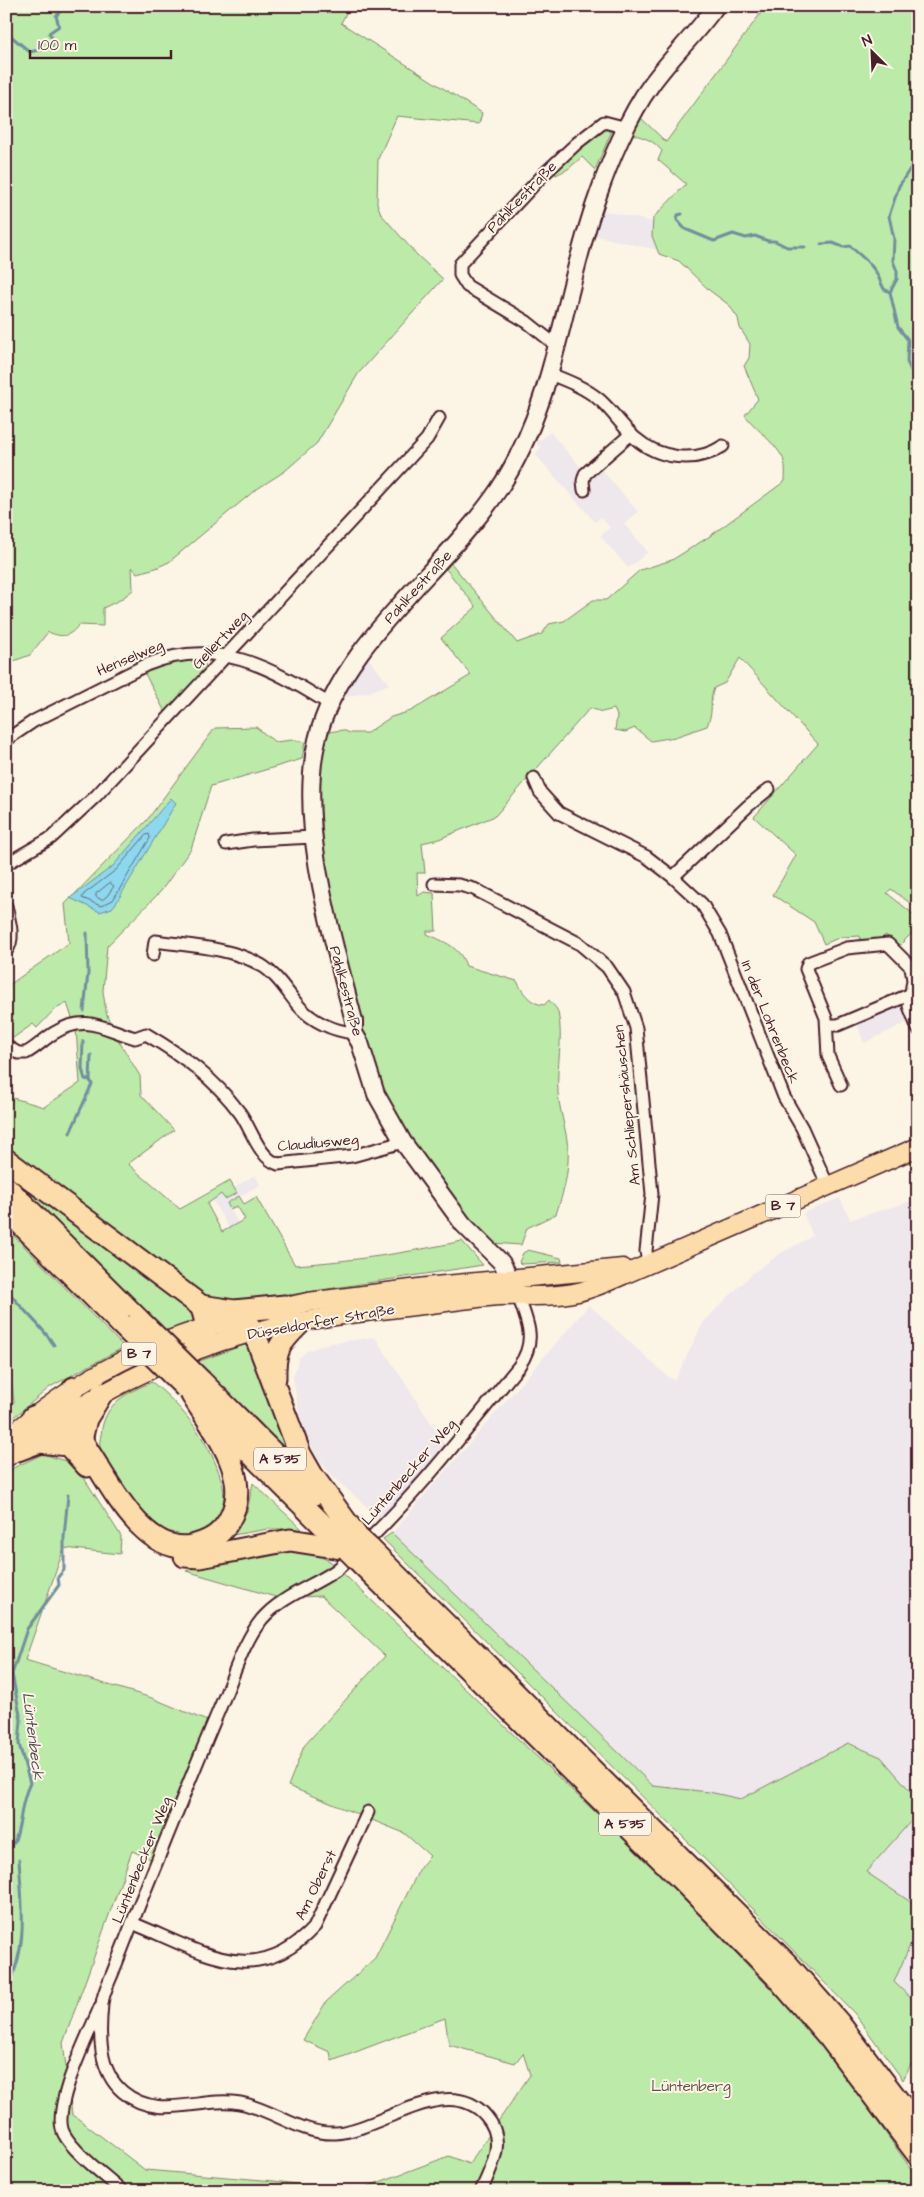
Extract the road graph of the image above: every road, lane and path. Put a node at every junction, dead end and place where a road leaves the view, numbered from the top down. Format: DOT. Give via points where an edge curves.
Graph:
graph roads {
  1 [pos="716,6"];
  2 [pos="627,128"];
  3 [pos="557,346"];
  4 [pos="550,374"];
  5 [pos="439,418"];
  6 [pos="631,434"];
  7 [pos="723,446"];
  8 [pos="584,490"];
  9 [pos="225,656"];
  10 [pos="328,703"];
  11 [pos="6,740"];
  12 [pos="534,778"];
  13 [pos="770,789"];
  14 [pos="314,837"];
  15 [pos="226,844"];
  16 [pos="6,864"];
  17 [pos="674,877"];
  18 [pos="434,884"];
  19 [pos="6,906"];
  20 [pos="6,951"];
  21 [pos="153,955"];
  22 [pos="916,982"];
  23 [pos="911,994"];
  24 [pos="827,1025"];
  25 [pos="918,1029"];
  26 [pos="354,1033"];
  27 [pos="6,1046"];
  28 [pos="841,1085"];
  29 [pos="403,1142"];
  30 [pos="918,1147"];
  31 [pos="6,1160"];
  32 [pos="828,1186"];
  33 [pos="6,1187"];
  34 [pos="6,1209"];
  35 [pos="648,1263"];
  36 [pos="512,1279"];
  37 [pos="518,1296"];
  38 [pos="201,1306"];
  39 [pos="285,1306"];
  40 [pos="234,1320"];
  41 [pos="130,1322"];
  42 [pos="300,1322"];
  43 [pos="207,1327"];
  44 [pos="254,1332"];
  45 [pos="191,1352"];
  46 [pos="74,1388"];
  47 [pos="192,1388"];
  48 [pos="275,1388"];
  49 [pos="102,1393"];
  50 [pos="33,1417"];
  51 [pos="61,1418"];
  52 [pos="75,1442"];
  53 [pos="10,1449"];
  54 [pos="358,1549"];
  55 [pos="368,1812"];
  56 [pos="132,1923"];
  57 [pos="102,2001"];
  58 [pos="883,2092"];
  59 [pos="918,2126"];
  60 [pos="918,2155"];
  61 [pos="122,2191"];
  62 [pos="481,2191"];
  1 -- 2 [label="street, Pahlkestraße" via="652,84"];
  2 -- 3 [label="street, Pahlkestraße" via="598,195"];
  2 -- 3 [label="street, Pahlkestraße" via="604,122 577,143 460,264 460,275 467,286 527,322"];
  3 -- 4 [label="street, Pahlkestraße"];
  4 -- 6 [label="street" via="577,385 599,400"];
  4 -- 10 [label="street, Pahlkestraße" via="529,433 500,487 475,522 366,645"];
  5 -- 9 [label="street, Gellertweg" via="427,439"];
  6 -- 7 [label="street" via="651,449 678,457 705,455"];
  6 -- 8 [label="street" via="585,474 582,480"];
  9 -- 10 [label="street, Henselweg" via="274,670"];
  9 -- 11 [label="street, Henselweg" via="193,653 162,658 55,710"];
  9 -- 16 [label="street, Gellertweg" via="75,816 51,838"];
  10 -- 14 [label="street, Pahlkestraße" via="313,763"];
  12 -- 17 [label="street, In der Lohrenbeck" via="540,792 558,813 627,845"];
  13 -- 17 [label="street"];
  14 -- 15 [label="street"];
  14 -- 26 [label="street, Pahlkestraße" via="325,909 354,1021"];
  17 -- 32 [label="street, In der Lohrenbeck" via="702,904 720,934 784,1097"];
  18 -- 35 [label="street, Am Schliepershäuschen" via="474,889 580,944 607,966 624,992 636,1028 652,1194 646,1250"];
  19 -- 20 [label="street" via="12,934"];
  21 -- 26 [label="street" via="155,941 248,958 277,978 312,1018 330,1028"];
  22 -- 23 [label="street"];
  22 -- 24 [label="street" via="911,967 888,944 847,948 808,964 806,969"];
  23 -- 24 [label="street" via="838,1025"];
  23 -- 25 [label="street" via="909,1006"];
  24 -- 28 [label="street" via="828,1056"];
  26 -- 29 [label="street, Pahlkestraße" via="376,1094"];
  27 -- 29 [label="street, Claudiusweg" via="18,1053 26,1053 62,1029 79,1023 99,1025 135,1038 146,1034 185,1057 214,1082 244,1118 268,1159 278,1164 360,1155"];
  29 -- 36 [label="street, Pahlkestraße" via="463,1224 491,1251"];
  30 -- 32 [label="main road, Düsseldorfer Straße / B 7"];
  31 -- 38 [label="highway"];
  32 -- 35 [label="main road, Düsseldorfer Straße / B 7"];
  33 -- 41 [label="highway, A 535"];
  34 -- 41 [label="highway, A 535"];
  35 -- 36 [label="main road, Düsseldorfer Straße / B 7" via="598,1272"];
  35 -- 37 [label="main road, Düsseldorfer Straße / B 7" via="579,1292"];
  36 -- 37 [label="street"];
  36 -- 39 [label="main road, Düsseldorfer Straße / B 7"];
  37 -- 42 [label="main road, Düsseldorfer Straße / B 7"];
  37 -- 56 [label="street, Lüntenbecker Weg" via="528,1325 530,1343 526,1358 400,1510 336,1570 283,1601 262,1619 248,1642"];
  38 -- 39 [label="highway" via="234,1312"];
  38 -- 43 [label="highway"];
  39 -- 40 [label="main road, Düsseldorfer Straße / B 7"];
  40 -- 43 [label="main road, Düsseldorfer Straße / B 7"];
  40 -- 44 [label="highway" via="247,1324"];
  41 -- 47 [label="highway, A 535, bridge"];
  42 -- 44 [label="main road, Düsseldorfer Straße / B 7"];
  42 -- 48 [label="highway" via="276,1352"];
  43 -- 45 [label="highway" via="205,1335"];
  43 -- 46 [label="main road, Düsseldorfer Straße / B 7" via="147,1351"];
  44 -- 45 [label="main road, Düsseldorfer Straße / B 7"];
  44 -- 48 [label="highway"];
  45 -- 49 [label="main road, Düsseldorfer Straße / B 7"];
  46 -- 50 [label="main road, Düsseldorfer Straße / B 7"];
  46 -- 51 [label="highway" via="62,1406"];
  47 -- 52 [label="highway" via="232,1466 238,1488 235,1512 226,1527 202,1544 183,1547 166,1544 145,1531"];
  47 -- 54 [label="highway, A 535"];
  48 -- 54 [label="highway" via="300,1454"];
  49 -- 51 [label="main road, Düsseldorfer Straße / B 7"];
  49 -- 52 [label="highway"];
  50 -- 51 [label="highway" via="51,1414"];
  50 -- 53 [label="main road, Düsseldorfer Straße / B 7"];
  51 -- 52 [label="highway" via="61,1432"];
  51 -- 53 [label="main road, Düsseldorfer Straße / B 7"];
  52 -- 53 [label="highway" via="39,1442"];
  52 -- 54 [label="highway" via="125,1523 142,1541 159,1552 200,1557 290,1540"];
  54 -- 58 [label="highway, A 535" via="732,1907 838,2023"];
  55 -- 56 [label="street, Am Oberst" via="315,1926 286,1952 267,1959 232,1961"];
  56 -- 57 [label="street, Lüntenbecker Weg"];
  57 -- 61 [label="street" via="66,2088 60,2112 61,2123 65,2137"];
  57 -- 62 [label="street, Lüntenbecker Weg" via="105,2066 118,2087 140,2102 153,2107 242,2103 305,2129 334,2133 349,2131 431,2102 456,2099 478,2108 488,2118 498,2141 497,2152"];
  58 -- 59 [label="highway, A 535"];
  58 -- 60 [label="highway, A 535"];
}
